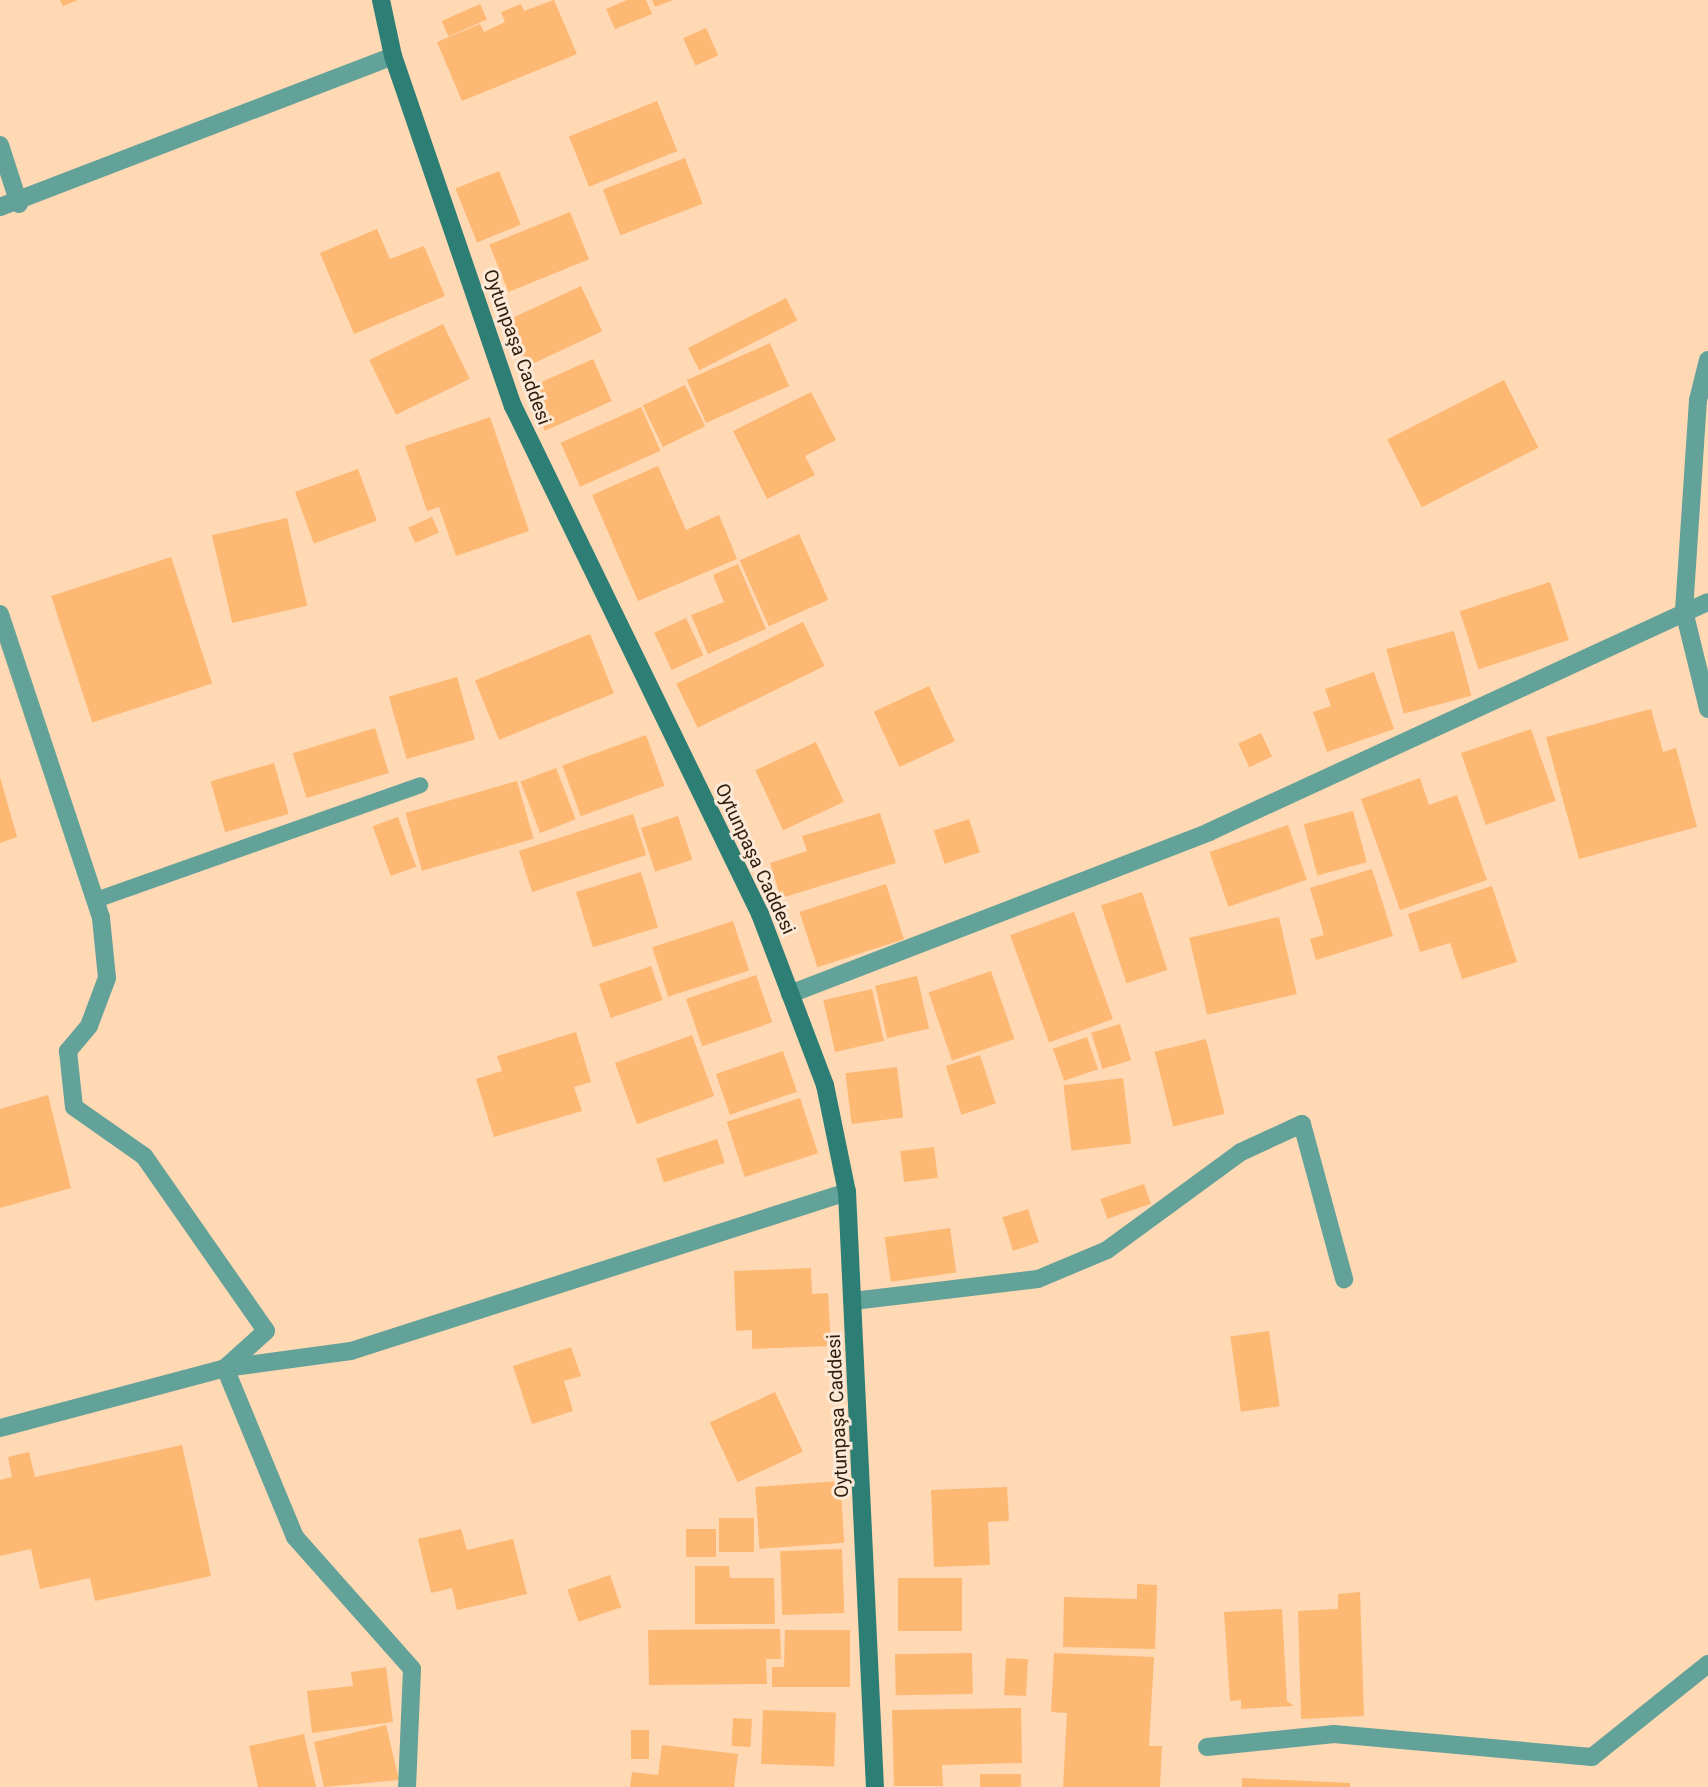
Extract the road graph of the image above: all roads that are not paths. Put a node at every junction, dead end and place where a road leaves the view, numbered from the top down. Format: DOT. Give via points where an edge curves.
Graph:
graph roads {
  1 [pos="381,0"];
  2 [pos="393,56"];
  3 [pos="0,145"];
  4 [pos="19,204"];
  5 [pos="0,207"];
  6 [pos="1708,360"];
  7 [pos="1708,602"];
  8 [pos="1684,611"];
  9 [pos="0,614"];
  10 [pos="1708,709"];
  11 [pos="420,785"];
  12 [pos="96,900"];
  13 [pos="790,994"];
  14 [pos="847,1192"];
  15 [pos="1344,1279"];
  16 [pos="853,1301"];
  17 [pos="225,1368"];
  18 [pos="0,1428"];
  19 [pos="1708,1664"];
  20 [pos="1207,1747"];
  21 [pos="407,1787"];
  22 [pos="875,1787"];
  1 -- 2 [label="street, Oytunpaşa Caddesi"];
  2 -- 4 [label="street"];
  2 -- 13 [label="street, Oytunpaşa Caddesi" via="513,406 760,914"];
  3 -- 4 [label="street"];
  4 -- 5 [label="street"];
  6 -- 8 [label="street" via="1698,400"];
  7 -- 8 [label="street"];
  8 -- 10 [label="street"];
  8 -- 13 [label="street" via="1629,643 1209,832"];
  9 -- 12 [label="street"];
  11 -- 12 [label="lane"];
  12 -- 17 [label="street" via="107,978 89,1026 68,1051 74,1107 144,1156 266,1331"];
  13 -- 14 [label="street, Oytunpaşa Caddesi" via="825,1085"];
  14 -- 16 [label="street, Oytunpaşa Caddesi"];
  14 -- 17 [label="street" via="351,1350"];
  15 -- 16 [label="street" via="1302,1124 1241,1152 1107,1250 1038,1279"];
  16 -- 22 [label="street, Oytunpaşa Caddesi"];
  17 -- 18 [label="street"];
  17 -- 21 [label="street" via="295,1537 412,1669"];
  19 -- 20 [label="street" via="1592,1757 1334,1734"];
}
